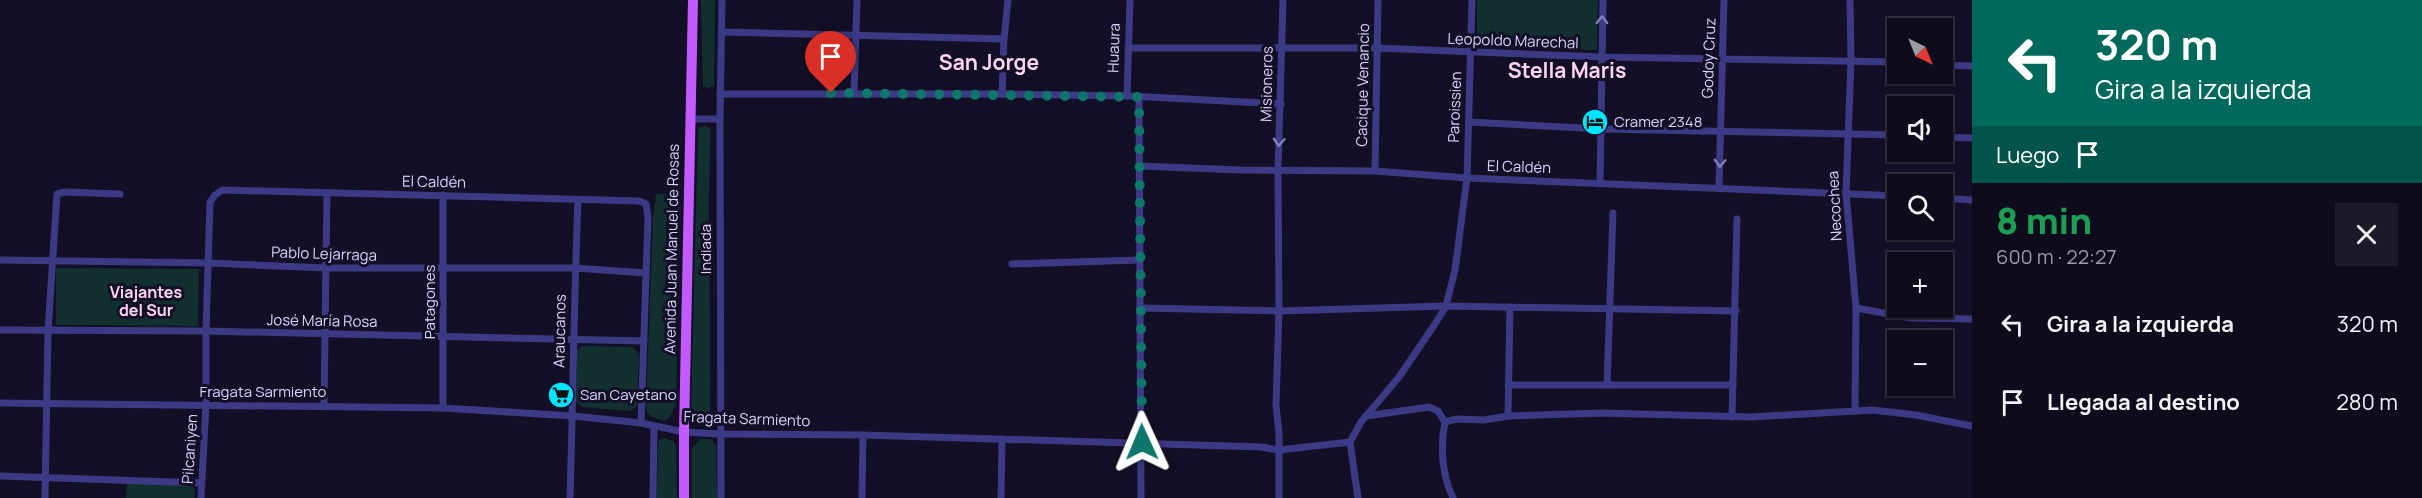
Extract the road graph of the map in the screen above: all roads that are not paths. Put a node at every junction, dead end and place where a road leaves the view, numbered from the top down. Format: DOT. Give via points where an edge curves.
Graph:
graph roads {
  1 [pos="693,0"];
  2 [pos="722,0"];
  3 [pos="857,0"];
  4 [pos="1008,0"];
  5 [pos="1130,0"];
  6 [pos="1283,0"];
  7 [pos="1378,0"];
  8 [pos="1472,0"];
  9 [pos="1603,0"];
  10 [pos="1724,0"];
  11 [pos="1850,0"];
  12 [pos="721,32"];
  13 [pos="856,35"];
  14 [pos="1004,39"];
  15 [pos="1128,48"];
  16 [pos="1376,48"];
  17 [pos="1281,50"];
  18 [pos="1470,53"];
  19 [pos="1602,57"];
  20 [pos="1723,60"];
  21 [pos="1851,60"];
  22 [pos="1887,62"];
  23 [pos="1953,65"];
  24 [pos="1972,66"];
  25 [pos="854,93"];
  26 [pos="720,94"];
  27 [pos="1002,94"];
  28 [pos="1126,96"];
  29 [pos="1139,97"];
  30 [pos="1281,104"];
  31 [pos="690,119"];
  32 [pos="720,119"];
  33 [pos="1468,122"];
  34 [pos="1601,129"];
  35 [pos="1721,132"];
  36 [pos="1847,132"];
  37 [pos="1887,134"];
  38 [pos="1953,137"];
  39 [pos="1972,138"];
  40 [pos="1139,166"];
  41 [pos="1278,169"];
  42 [pos="1375,171"];
  43 [pos="1467,178"];
  44 [pos="1600,184"];
  45 [pos="1719,188"];
  46 [pos="222,190"];
  47 [pos="327,193"];
  48 [pos="1846,193"];
  49 [pos="120,194"];
  50 [pos="443,195"];
  51 [pos="1887,195"];
  52 [pos="1953,199"];
  53 [pos="578,200"];
  54 [pos="1972,200"];
  55 [pos="1612,213"];
  56 [pos="1737,219"];
  57 [pos="0,260"];
  58 [pos="1140,260"];
  59 [pos="53,261"];
  60 [pos="209,263"];
  61 [pos="1012,264"];
  62 [pos="327,268"];
  63 [pos="575,268"];
  64 [pos="443,269"];
  65 [pos="646,273"];
  66 [pos="1446,306"];
  67 [pos="1510,307"];
  68 [pos="1140,308"];
  69 [pos="1856,308"];
  70 [pos="1609,309"];
  71 [pos="1279,311"];
  72 [pos="1736,311"];
  73 [pos="1972,319"];
  74 [pos="0,330"];
  75 [pos="48,331"];
  76 [pos="206,331"];
  77 [pos="326,335"];
  78 [pos="443,336"];
  79 [pos="572,341"];
  80 [pos="644,341"];
  81 [pos="1508,385"];
  82 [pos="1607,385"];
  83 [pos="1733,385"];
  84 [pos="0,403"];
  85 [pos="47,404"];
  86 [pos="206,405"];
  87 [pos="324,406"];
  88 [pos="443,408"];
  89 [pos="1855,411"];
  90 [pos="573,416"];
  91 [pos="1366,416"];
  92 [pos="1508,416"];
  93 [pos="1732,417"];
  94 [pos="1445,422"];
  95 [pos="641,423"];
  96 [pos="1972,426"];
  97 [pos="654,427"];
  98 [pos="684,432"];
  99 [pos="720,434"];
  100 [pos="863,435"];
  101 [pos="1002,440"];
  102 [pos="1142,442"];
  103 [pos="1350,442"];
  104 [pos="1279,450"];
  105 [pos="0,476"];
  106 [pos="44,478"];
  107 [pos="201,483"];
  108 [pos="45,498"];
  109 [pos="201,498"];
  110 [pos="570,498"];
  111 [pos="653,498"];
  112 [pos="684,498"];
  113 [pos="721,498"];
  114 [pos="862,498"];
  115 [pos="1001,498"];
  116 [pos="1141,498"];
  117 [pos="1279,498"];
  118 [pos="1358,498"];
  119 [pos="1453,498"];
  1 -- 31 [label="main road, Avenida Juan Manuel de Rosas"];
  2 -- 12 [label="street, Indiada"];
  3 -- 13 [label="street"];
  4 -- 14 [label="street"];
  5 -- 15 [label="street, Huaura"];
  6 -- 17 [label="street, Misioneros"];
  7 -- 16 [label="street, Cacique Venancio"];
  8 -- 18 [label="street, Paroissien"];
  19 -- 9 [label="street, one-way"];
  10 -- 20 [label="street, Godoy Cruz"];
  11 -- 21 [label="street, Necochea"];
  12 -- 13 [label="street"];
  12 -- 26 [label="street, Indiada"];
  13 -- 14 [label="street"];
  13 -- 25 [label="street"];
  14 -- 27 [label="street"];
  15 -- 17 [label="street, Leopoldo Marechal"];
  15 -- 28 [label="street, Huaura"];
  16 -- 17 [label="street, Leopoldo Marechal"];
  16 -- 18 [label="street, Leopoldo Marechal"];
  16 -- 42 [label="street, Cacique Venancio"];
  17 -- 30 [label="street, Misioneros"];
  18 -- 19 [label="street, Leopoldo Marechal"];
  18 -- 33 [label="street, Paroissien"];
  19 -- 20 [label="street, Leopoldo Marechal"];
  19 -- 34 [label="street"];
  20 -- 21 [label="street, Leopoldo Marechal"];
  20 -- 35 [label="street, Godoy Cruz"];
  21 -- 22 [label="street, Leopoldo Marechal"];
  21 -- 36 [label="street, Necochea"];
  23 -- 24 [label="street"];
  25 -- 26 [label="street"];
  25 -- 27 [label="street"];
  26 -- 32 [label="street, Indiada"];
  27 -- 28 [label="street"];
  28 -- 29 [label="street"];
  29 -- 30 [label="street"];
  29 -- 40 [label="street"];
  30 -- 41 [label="street, Misioneros, one-way"];
  31 -- 32 [label="street"];
  31 -- 98 [label="main road, Avenida Juan Manuel de Rosas"];
  32 -- 99 [label="street, Indiada"];
  33 -- 34 [label="street"];
  33 -- 43 [label="street, Paroissien"];
  34 -- 35 [label="street"];
  34 -- 44 [label="street"];
  35 -- 36 [label="street"];
  35 -- 45 [label="street, Godoy Cruz, one-way"];
  36 -- 37 [label="street"];
  36 -- 48 [label="street, Necochea"];
  38 -- 39 [label="street"];
  40 -- 41 [label="street, El Caldén"];
  40 -- 58 [label="street"];
  41 -- 42 [label="street, El Caldén"];
  41 -- 71 [label="street, Misioneros"];
  42 -- 43 [label="street, El Caldén"];
  43 -- 44 [label="street, El Caldén"];
  43 -- 66 [label="street, Paroissien" via="1459,250"];
  44 -- 45 [label="street, El Caldén"];
  45 -- 48 [label="street, El Caldén"];
  46 -- 47 [label="street, El Caldén"];
  46 -- 60 [label="street, Pilcaniyen" via="210,202"];
  47 -- 50 [label="street, El Caldén"];
  47 -- 62 [label="street"];
  48 -- 51 [label="street, El Caldén"];
  48 -- 69 [label="street, Necochea"];
  49 -- 59 [label="street" via="57,194"];
  50 -- 53 [label="street, El Caldén"];
  50 -- 64 [label="street, Patagones"];
  52 -- 54 [label="street"];
  53 -- 63 [label="street, Araucanos"];
  53 -- 65 [label="street, El Caldén" via="646,204"];
  55 -- 70 [label="street"];
  56 -- 72 [label="street"];
  57 -- 59 [label="street, Pablo Lejarraga"];
  58 -- 61 [label="street"];
  58 -- 68 [label="street"];
  59 -- 60 [label="street, Pablo Lejarraga"];
  59 -- 75 [label="street"];
  60 -- 62 [label="street, Pablo Lejarraga"];
  60 -- 76 [label="street, Pilcaniyen"];
  62 -- 64 [label="street, Pablo Lejarraga"];
  62 -- 77 [label="street"];
  63 -- 64 [label="street, Pablo Lejarraga"];
  63 -- 65 [label="street, Pablo Lejarraga"];
  63 -- 79 [label="street, Araucanos"];
  64 -- 78 [label="street, Patagones"];
  65 -- 80 [label="street"];
  66 -- 67 [label="street"];
  66 -- 71 [label="street"];
  66 -- 91 [label="street" via="1399,377"];
  67 -- 70 [label="street"];
  67 -- 81 [label="street"];
  68 -- 71 [label="street"];
  68 -- 102 [label="street"];
  69 -- 73 [label="street" via="1911,318"];
  69 -- 89 [label="street, Necochea"];
  70 -- 72 [label="street"];
  70 -- 82 [label="street"];
  71 -- 104 [label="street, Misioneros"];
  72 -- 83 [label="street"];
  74 -- 75 [label="street, José María Rosa"];
  75 -- 76 [label="street, José María Rosa"];
  75 -- 85 [label="street"];
  76 -- 77 [label="street, José María Rosa"];
  76 -- 86 [label="street, Pilcaniyen"];
  77 -- 78 [label="street, José María Rosa"];
  77 -- 87 [label="street"];
  78 -- 79 [label="street, José María Rosa"];
  78 -- 88 [label="street, Patagones"];
  79 -- 80 [label="street, José María Rosa"];
  79 -- 90 [label="street, Araucanos"];
  80 -- 95 [label="street"];
  81 -- 82 [label="street"];
  81 -- 92 [label="street"];
  82 -- 83 [label="street"];
  83 -- 93 [label="street"];
  84 -- 85 [label="street, Fragata Sarmiento"];
  85 -- 86 [label="street, Fragata Sarmiento"];
  85 -- 106 [label="street"];
  86 -- 87 [label="street, Fragata Sarmiento"];
  86 -- 107 [label="street, Pilcaniyen"];
  87 -- 88 [label="street, Fragata Sarmiento"];
  88 -- 90 [label="street, Fragata Sarmiento"];
  89 -- 93 [label="street"];
  89 -- 96 [label="street" via="1916,415"];
  90 -- 95 [label="street, Fragata Sarmiento"];
  90 -- 110 [label="street, Araucanos"];
  91 -- 94 [label="street" via="1429,407 1438,411"];
  91 -- 103 [label="street"];
  92 -- 93 [label="street" via="1602,413"];
  92 -- 94 [label="street"];
  94 -- 119 [label="street" via="1443,464"];
  95 -- 97 [label="street, Fragata Sarmiento"];
  97 -- 98 [label="street, Fragata Sarmiento"];
  97 -- 111 [label="street"];
  98 -- 99 [label="street, Fragata Sarmiento"];
  98 -- 112 [label="main road, Avenida Juan Manuel de Rosas"];
  99 -- 100 [label="street, Fragata Sarmiento"];
  99 -- 113 [label="street, Indiada"];
  100 -- 101 [label="street, Fragata Sarmiento"];
  100 -- 114 [label="street"];
  101 -- 102 [label="street, Fragata Sarmiento"];
  101 -- 115 [label="street"];
  102 -- 104 [label="street, Fragata Sarmiento"];
  102 -- 116 [label="street"];
  103 -- 104 [label="street, Fragata Sarmiento"];
  103 -- 118 [label="street"];
  104 -- 117 [label="street"];
  105 -- 106 [label="street"];
  106 -- 107 [label="street"];
  106 -- 108 [label="street"];
  107 -- 109 [label="street, Pilcaniyen"];
}
